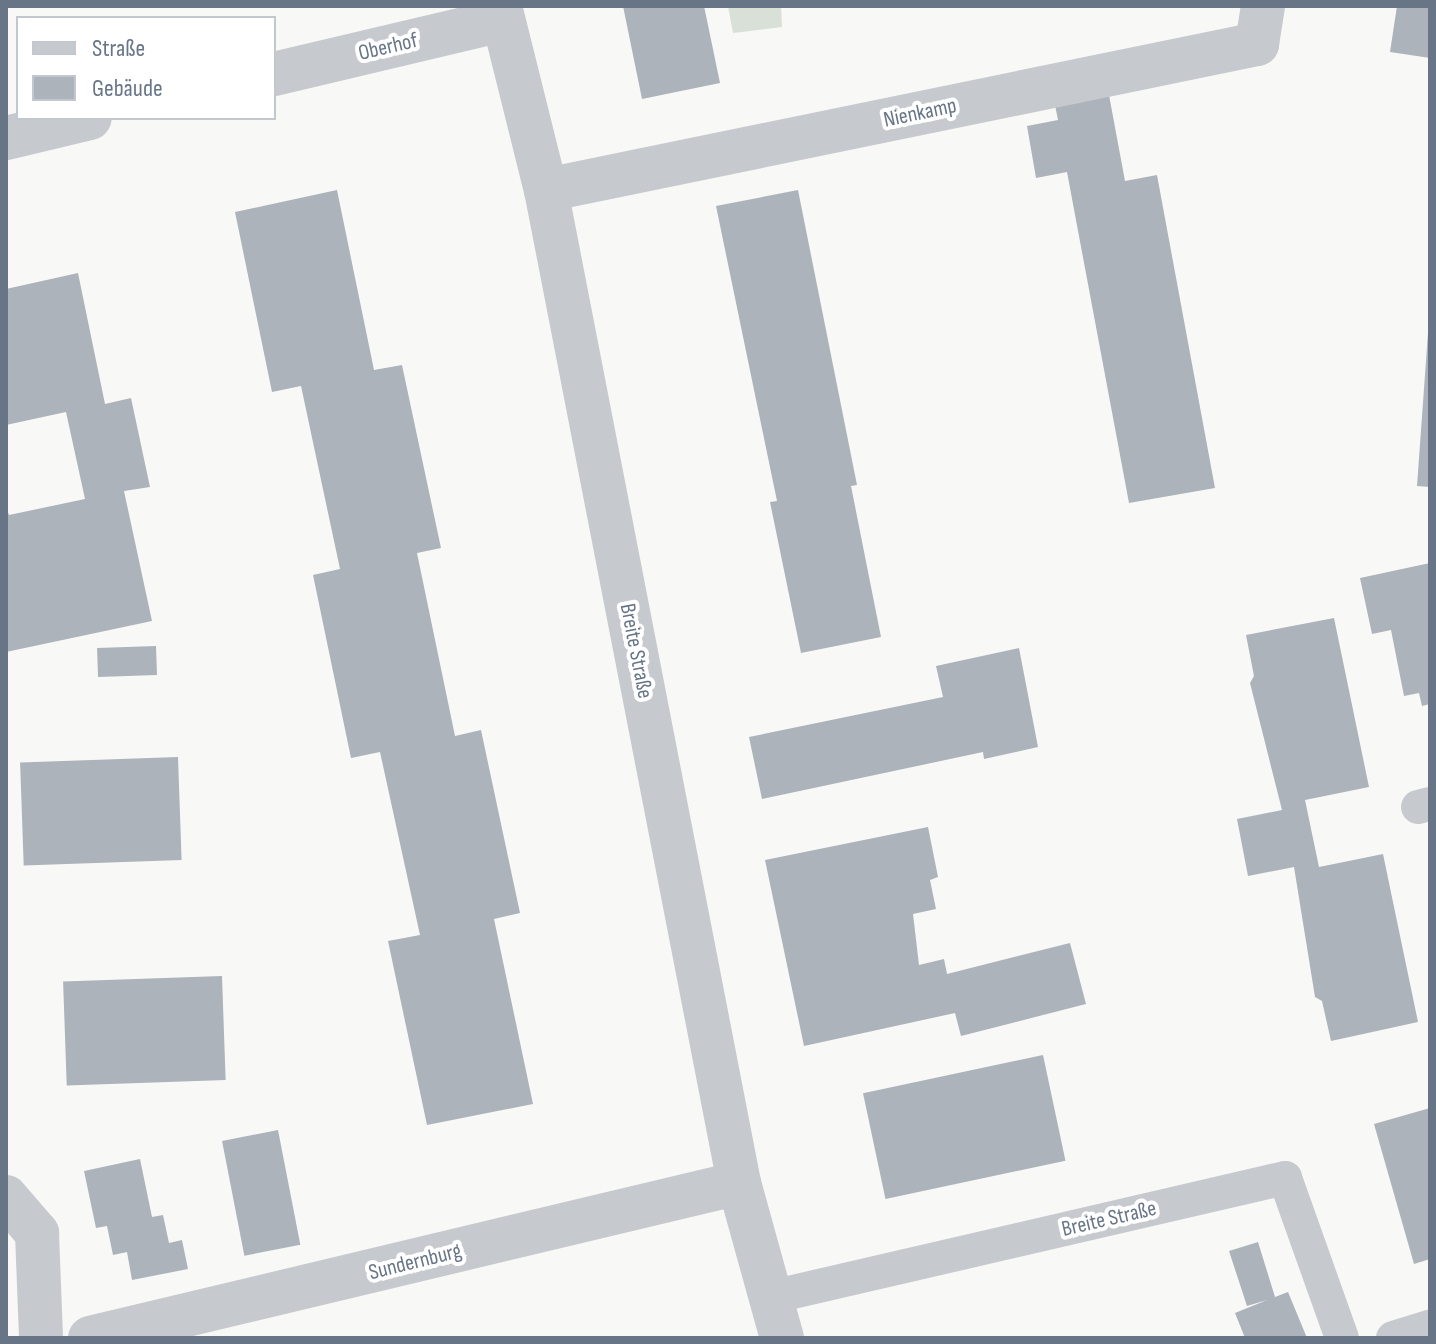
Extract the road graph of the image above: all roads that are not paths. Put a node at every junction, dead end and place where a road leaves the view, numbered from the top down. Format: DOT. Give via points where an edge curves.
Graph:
graph roads {
  1 [pos="1263,6"];
  2 [pos="501,13"];
  3 [pos="276,73"];
  4 [pos="82,120"];
  5 [pos="6,138"];
  6 [pos="546,190"];
  7 [pos="739,1183"];
  8 [pos="6,1197"];
  9 [pos="774,1318"];
  10 [pos="1430,1327"];
  11 [pos="41,1338"];
  12 [pos="90,1338"];
  13 [pos="1342,1338"];
  14 [pos="1393,1338"];
  1 -- 6 [label="street, Nienkamp" via="1257,44"];
  2 -- 3 [label="street, Oberhof"];
  2 -- 6 [label="street, Breite Straße"];
  4 -- 5 [label="street"];
  6 -- 7 [label="street, Breite Straße"];
  7 -- 9 [label="street, Breite Straße"];
  7 -- 12 [label="street, Sundernburg"];
  8 -- 11 [label="street" via="37,1233"];
  9 -- 13 [label="lane, Breite Straße" via="1285,1178"];
  10 -- 14 [label="lane"];
}
